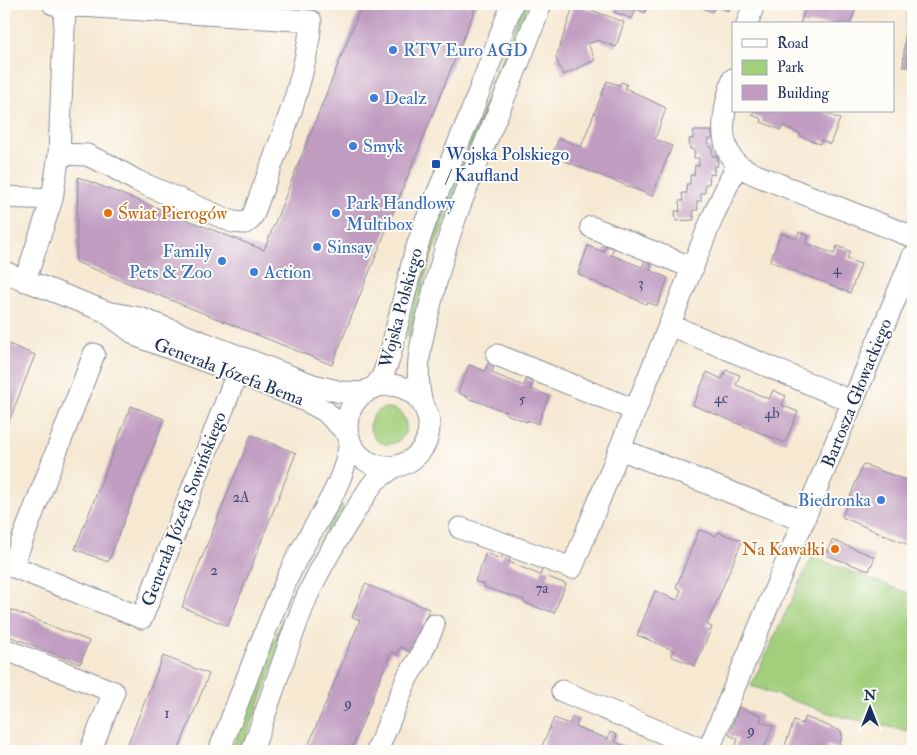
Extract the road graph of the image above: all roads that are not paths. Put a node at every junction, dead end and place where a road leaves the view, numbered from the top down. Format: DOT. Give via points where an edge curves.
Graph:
graph roads {
  1 [pos="59,4"];
  2 [pos="512,4"];
  3 [pos="540,4"];
  4 [pos="754,4"];
  5 [pos="311,12"];
  6 [pos="748,22"];
  7 [pos="732,82"];
  8 [pos="58,154"];
  9 [pos="737,165"];
  10 [pos="4,198"];
  11 [pos="52,199"];
  12 [pos="590,227"];
  13 [pos="913,237"];
  14 [pos="913,256"];
  15 [pos="693,268"];
  16 [pos="4,272"];
  17 [pos="25,281"];
  18 [pos="107,312"];
  19 [pos="670,325"];
  20 [pos="94,354"];
  21 [pos="498,355"];
  22 [pos="237,373"];
  23 [pos="370,390"];
  24 [pos="853,402"];
  25 [pos="422,403"];
  26 [pos="635,410"];
  27 [pos="349,437"];
  28 [pos="620,449"];
  29 [pos="394,467"];
  30 [pos="804,521"];
  31 [pos="460,528"];
  32 [pos="8,565"];
  33 [pos="434,625"];
  34 [pos="4,649"];
  35 [pos="562,691"];
  36 [pos="90,751"];
  37 [pos="219,751"];
  38 [pos="252,751"];
  39 [pos="377,751"];
  40 [pos="707,751"];
  1 -- 5 [label="street"];
  1 -- 8 [label="street"];
  2 -- 23 [label="street, Wojska Polskiego" via="425,223 390,359 382,377"];
  3 -- 25 [label="street, Wojska Polskiego" via="459,208 439,269 418,361"];
  4 -- 6 [label="street"];
  5 -- 8 [label="street" via="309,44 300,85 254,213 246,224 224,219 87,155"];
  7 -- 9 [label="street" via="726,101 724,136 730,156"];
  8 -- 11 [label="street"];
  9 -- 13 [label="street"];
  9 -- 15 [label="street"];
  10 -- 11 [label="street"];
  11 -- 17 [label="street"];
  12 -- 15 [label="street"];
  14 -- 24 [label="street, Bartosza Głowackiego"];
  15 -- 19 [label="street"];
  16 -- 17 [label="street, Generała Józefa Bema"];
  17 -- 18 [label="street, Generała Józefa Bema"];
  18 -- 22 [label="street, Generała Józefa Bema" via="139,337"];
  18 -- 23 [label="street, Generała Józefa Bema" via="140,318 313,385 341,392"];
  19 -- 24 [label="street"];
  19 -- 26 [label="street"];
  20 -- 32 [label="street"];
  21 -- 26 [label="street"];
  22 -- 27 [label="street, Generała Józefa Bema" via="306,401 336,421"];
  22 -- 32 [label="street, Generała Józefa Sowińskiego" via="142,618"];
  23 -- 25 [label="street" via="399,386"];
  23 -- 27 [label="street" via="356,400 350,413"];
  24 -- 30 [label="street, Bartosza Głowackiego"];
  25 -- 29 [label="street" via="429,420 427,441 414,458"];
  26 -- 28 [label="street"];
  27 -- 29 [label="street" via="358,454 371,463"];
  27 -- 37 [label="street" via="346,464 339,481 292,568"];
  28 -- 30 [label="street"];
  28 -- 31 [label="street" via="572,568"];
  29 -- 38 [label="street" via="371,486 321,569 304,606"];
  30 -- 40 [label="street, Bartosza Głowackiego"];
  33 -- 39 [label="street" via="408,676"];
  34 -- 36 [label="street" via="114,692"];
  35 -- 40 [label="street"];
}
